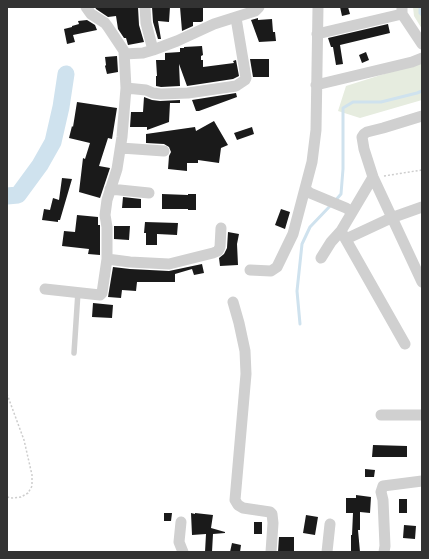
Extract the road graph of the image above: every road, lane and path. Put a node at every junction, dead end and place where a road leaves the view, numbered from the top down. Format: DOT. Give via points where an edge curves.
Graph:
graph roads {
  1 [pos="145,7"];
  2 [pos="259,7"];
  3 [pos="318,7"];
  4 [pos="87,8"];
  5 [pos="402,10"];
  6 [pos="236,18"];
  7 [pos="317,34"];
  8 [pos="422,44"];
  9 [pos="153,50"];
  10 [pos="124,54"];
  11 [pos="422,58"];
  12 [pos="316,85"];
  13 [pos="126,88"];
  14 [pos="422,116"];
  15 [pos="120,148"];
  16 [pos="164,151"];
  17 [pos="422,170"];
  18 [pos="373,177"];
  19 [pos="110,189"];
  20 [pos="307,191"];
  21 [pos="149,193"];
  22 [pos="422,208"];
  23 [pos="349,210"];
  24 [pos="391,218"];
  25 [pos="220,228"];
  26 [pos="344,235"];
  27 [pos="321,258"];
  28 [pos="107,259"];
  29 [pos="250,270"];
  30 [pos="422,282"];
  31 [pos="46,289"];
  32 [pos="78,292"];
  33 [pos="233,302"];
  34 [pos="405,344"];
  35 [pos="74,353"];
  36 [pos="7,394"];
  37 [pos="381,415"];
  38 [pos="422,415"];
  39 [pos="422,481"];
  40 [pos="7,497"];
  41 [pos="181,522"];
  42 [pos="330,524"];
  43 [pos="183,552"];
  44 [pos="271,552"];
  45 [pos="327,552"];
  46 [pos="384,552"];
  1 -- 9 [label="street"];
  2 -- 6 [label="street" via="256,11"];
  3 -- 7 [label="street"];
  4 -- 10 [label="street" via="108,27 121,45"];
  5 -- 7 [label="street"];
  5 -- 8 [label="street"];
  6 -- 9 [label="street" via="214,24"];
  6 -- 13 [label="street" via="246,78 236,86 161,94"];
  7 -- 12 [label="street"];
  9 -- 10 [label="street"];
  10 -- 13 [label="street"];
  11 -- 12 [label="street"];
  12 -- 20 [label="street" via="316,130"];
  13 -- 15 [label="street"];
  14 -- 18 [label="street" via="364,134 364,149"];
  15 -- 16 [label="street"];
  15 -- 19 [label="street" via="117,169"];
  17 -- 18 [label="path"];
  18 -- 23 [label="street"];
  18 -- 24 [label="street"];
  19 -- 21 [label="street"];
  19 -- 28 [label="street" via="105,215"];
  20 -- 23 [label="street"];
  20 -- 29 [label="street" via="293,234 277,267 271,272"];
  22 -- 24 [label="street"];
  23 -- 26 [label="street"];
  24 -- 26 [label="street"];
  24 -- 30 [label="street"];
  25 -- 28 [label="street" via="220,247 213,253 169,264"];
  26 -- 27 [label="street" via="331,242"];
  26 -- 34 [label="street"];
  28 -- 32 [label="street" via="101,294"];
  31 -- 32 [label="street"];
  32 -- 35 [label="lane"];
  33 -- 44 [label="street" via="239,323 246,374 235,500 243,508 272,514"];
  36 -- 40 [label="path" via="24,440 32,475 32,486 28,492 21,497"];
  37 -- 38 [label="street"];
  39 -- 46 [label="street" via="382,486"];
  41 -- 43 [label="street" via="179,542"];
  42 -- 45 [label="street"];
}
